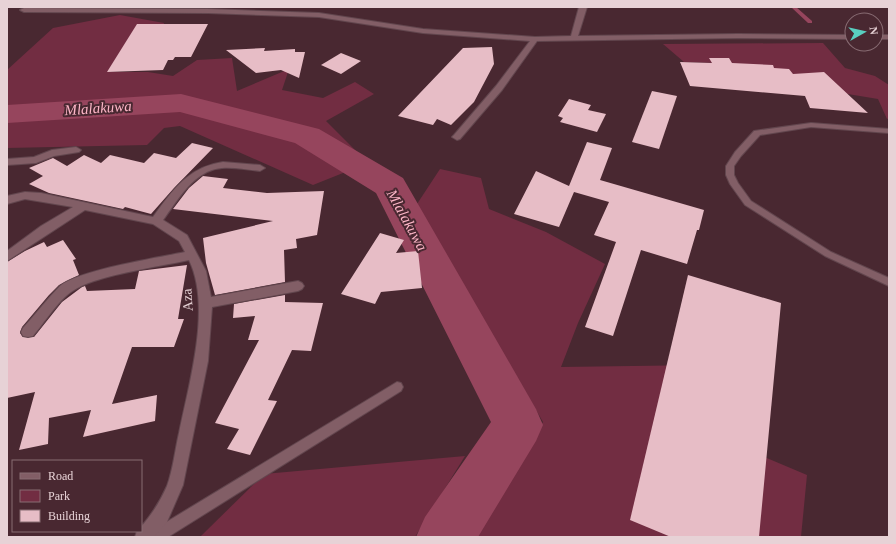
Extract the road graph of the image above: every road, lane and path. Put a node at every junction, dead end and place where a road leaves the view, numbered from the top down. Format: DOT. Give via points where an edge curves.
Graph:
graph roads {
  1 [pos="583,7"];
  2 [pos="24,10"];
  3 [pos="844,37"];
  4 [pos="574,38"];
  5 [pos="535,39"];
  6 [pos="889,131"];
  7 [pos="457,137"];
  8 [pos="76,150"];
  9 [pos="7,162"];
  10 [pos="260,168"];
  11 [pos="10,197"];
  12 [pos="81,206"];
  13 [pos="156,221"];
  14 [pos="193,255"];
  15 [pos="7,257"];
  16 [pos="889,282"];
  17 [pos="298,286"];
  18 [pos="206,303"];
  19 [pos="28,332"];
  20 [pos="397,387"];
  21 [pos="143,537"];
  22 [pos="155,537"];
  1 -- 4 [label="street"];
  2 -- 5 [label="street" via="208,11 319,15 438,33"];
  3 -- 4 [label="street"];
  4 -- 5 [label="street"];
  5 -- 7 [label="street" via="499,88"];
  6 -- 16 [label="lane" via="811,125 757,133 730,166 730,175 739,193 748,203 828,254"];
  8 -- 9 [label="street" via="52,153 36,160"];
  10 -- 13 [label="street" via="222,165 198,172"];
  11 -- 12 [label="street, Aza" via="41,197"];
  12 -- 13 [label="street, Aza"];
  12 -- 15 [label="street"];
  13 -- 14 [label="street, Aza" via="183,238"];
  14 -- 18 [label="street, Aza" via="200,271"];
  14 -- 19 [label="street" via="77,282 65,289"];
  17 -- 18 [label="street"];
  18 -- 21 [label="street, Aza" via="201,361 175,485 161,516"];
  20 -- 22 [label="lane"];
}
